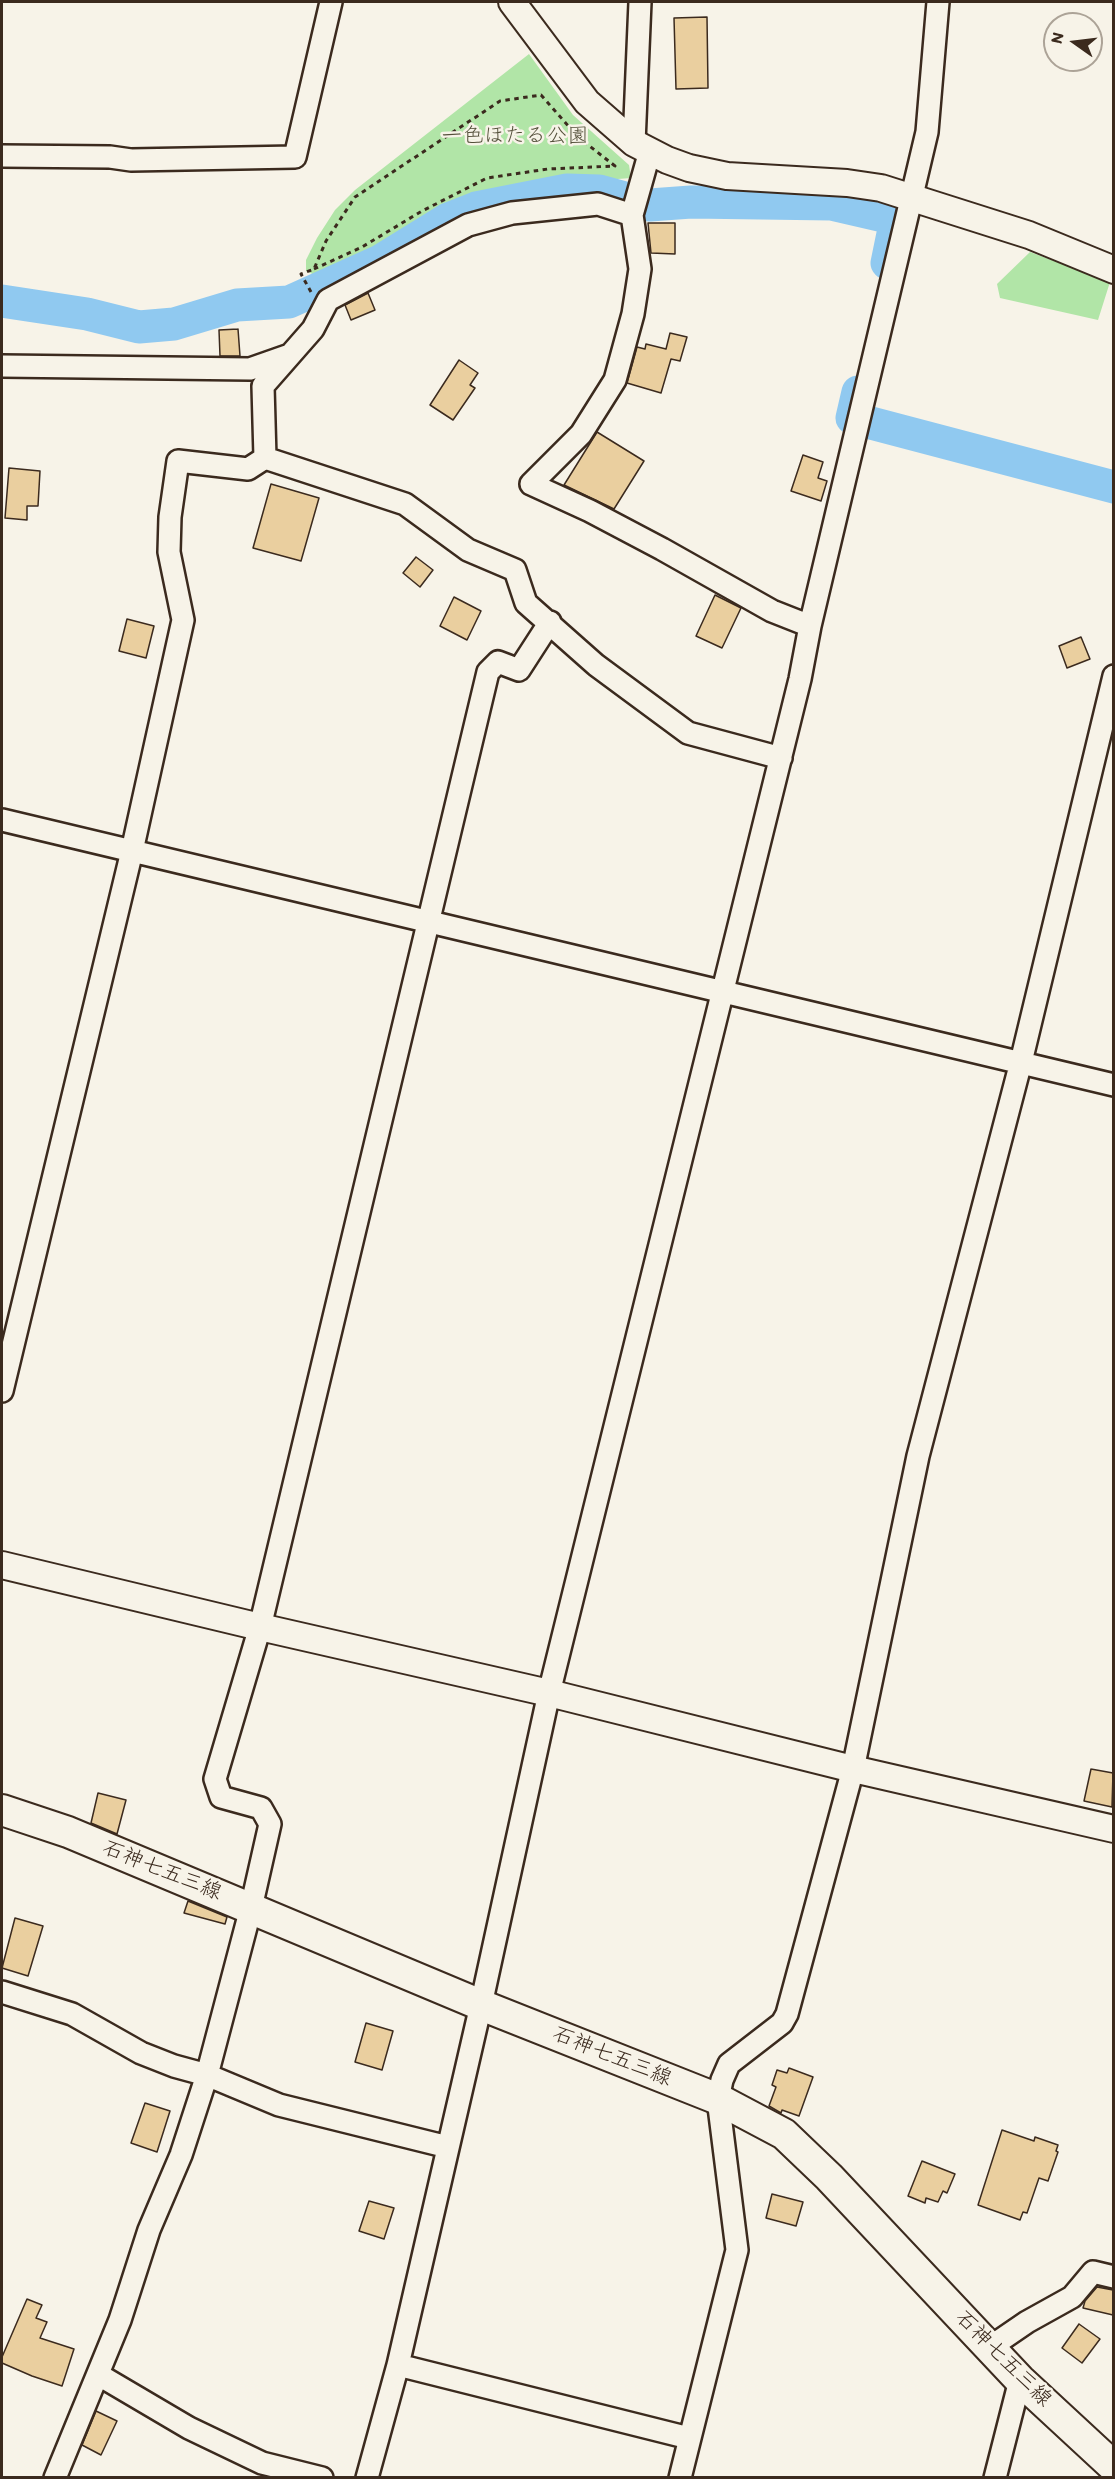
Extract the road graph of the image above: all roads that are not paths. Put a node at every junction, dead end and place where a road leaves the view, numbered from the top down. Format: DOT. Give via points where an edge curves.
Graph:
graph roads {
  1 [pos="331,2"];
  2 [pos="512,2"];
  3 [pos="640,2"];
  4 [pos="938,2"];
  5 [pos="642,147"];
  6 [pos="2,156"];
  7 [pos="912,196"];
  8 [pos="632,215"];
  9 [pos="1113,270"];
  10 [pos="288,356"];
  11 [pos="2,366"];
  12 [pos="265,458"];
  13 [pos="550,622"];
  14 [pos="810,626"];
  15 [pos="1113,676"];
  16 [pos="781,758"];
  17 [pos="2,820"];
  18 [pos="132,851"];
  19 [pos="428,924"];
  20 [pos="724,992"];
  21 [pos="1021,1062"];
  22 [pos="1113,1085"];
  23 [pos="2,1391"];
  24 [pos="2,1565"];
  25 [pos="260,1627"];
  26 [pos="549,1693"];
  27 [pos="852,1769"];
  28 [pos="2,1810"];
  29 [pos="1113,1828"];
  30 [pos="251,1908"];
  31 [pos="2,1992"];
  32 [pos="481,2005"];
  33 [pos="207,2075"];
  34 [pos="718,2099"];
  35 [pos="448,2147"];
  36 [pos="1113,2277"];
  37 [pos="989,2348"];
  38 [pos="398,2365"];
  39 [pos="99,2375"];
  40 [pos="1020,2380"];
  41 [pos="689,2438"];
  42 [pos="1113,2467"];
  43 [pos="55,2478"];
  44 [pos="321,2478"];
  45 [pos="367,2478"];
  46 [pos="680,2478"];
  47 [pos="995,2478"];
  1 -- 6 [label="street" via="295,158 131,160"];
  2 -- 5 [label="street" via="587,102"];
  3 -- 5 [label="street"];
  4 -- 7 [label="street" via="927,132"];
  5 -- 7 [label="street" via="689,168 727,176 847,183"];
  5 -- 8 [label="street"];
  7 -- 9 [label="street" via="1029,235"];
  7 -- 14 [label="street"];
  8 -- 10 [label="street" via="598,204 512,213 468,225 328,300 313,329"];
  8 -- 14 [label="street" via="640,269 615,381 581,434 531,484 662,549 771,611"];
  10 -- 11 [label="street" via="250,369"];
  10 -- 12 [label="street" via="263,386"];
  12 -- 13 [label="street" via="405,504 468,550 515,570 526,603"];
  12 -- 18 [label="street" via="248,469 178,462 169,552 183,620"];
  13 -- 16 [label="street" via="596,665 687,733"];
  13 -- 19 [label="street" via="519,670 498,662 488,672"];
  14 -- 16 [label="street"];
  15 -- 21 [label="street"];
  16 -- 20 [label="street"];
  17 -- 18 [label="street"];
  18 -- 19 [label="street"];
  18 -- 23 [label="street"];
  19 -- 20 [label="street"];
  19 -- 25 [label="street"];
  20 -- 21 [label="street"];
  20 -- 26 [label="street"];
  21 -- 22 [label="street"];
  21 -- 27 [label="street" via="918,1456"];
  24 -- 25 [label="street"];
  25 -- 26 [label="street"];
  25 -- 30 [label="street" via="215,1779 221,1797 261,1808 270,1824"];
  26 -- 27 [label="street"];
  26 -- 32 [label="street"];
  27 -- 29 [label="street"];
  27 -- 34 [label="street" via="787,2014 782,2023 729,2064"];
  28 -- 30 [label="main road, 石神七五三線" via="68,1832"];
  30 -- 32 [label="main road, 石神七五三線"];
  30 -- 33 [label="street"];
  31 -- 33 [label="street" via="72,2014 141,2053"];
  32 -- 34 [label="main road, 石神七五三線"];
  32 -- 35 [label="street"];
  33 -- 35 [label="street" via="279,2105"];
  33 -- 39 [label="street"];
  34 -- 37 [label="main road, 石神七五三線" via="784,2134"];
  34 -- 41 [label="street" via="737,2250"];
  35 -- 38 [label="street"];
  36 -- 37 [label="street" via="1092,2272 1072,2297"];
  37 -- 40 [label="main road, 石神七五三線"];
  38 -- 41 [label="street"];
  38 -- 45 [label="street"];
  39 -- 43 [label="street"];
  39 -- 44 [label="street" via="189,2428 262,2463"];
  40 -- 42 [label="main road, 石神七五三線"];
  40 -- 47 [label="street"];
  41 -- 46 [label="street"];
}
